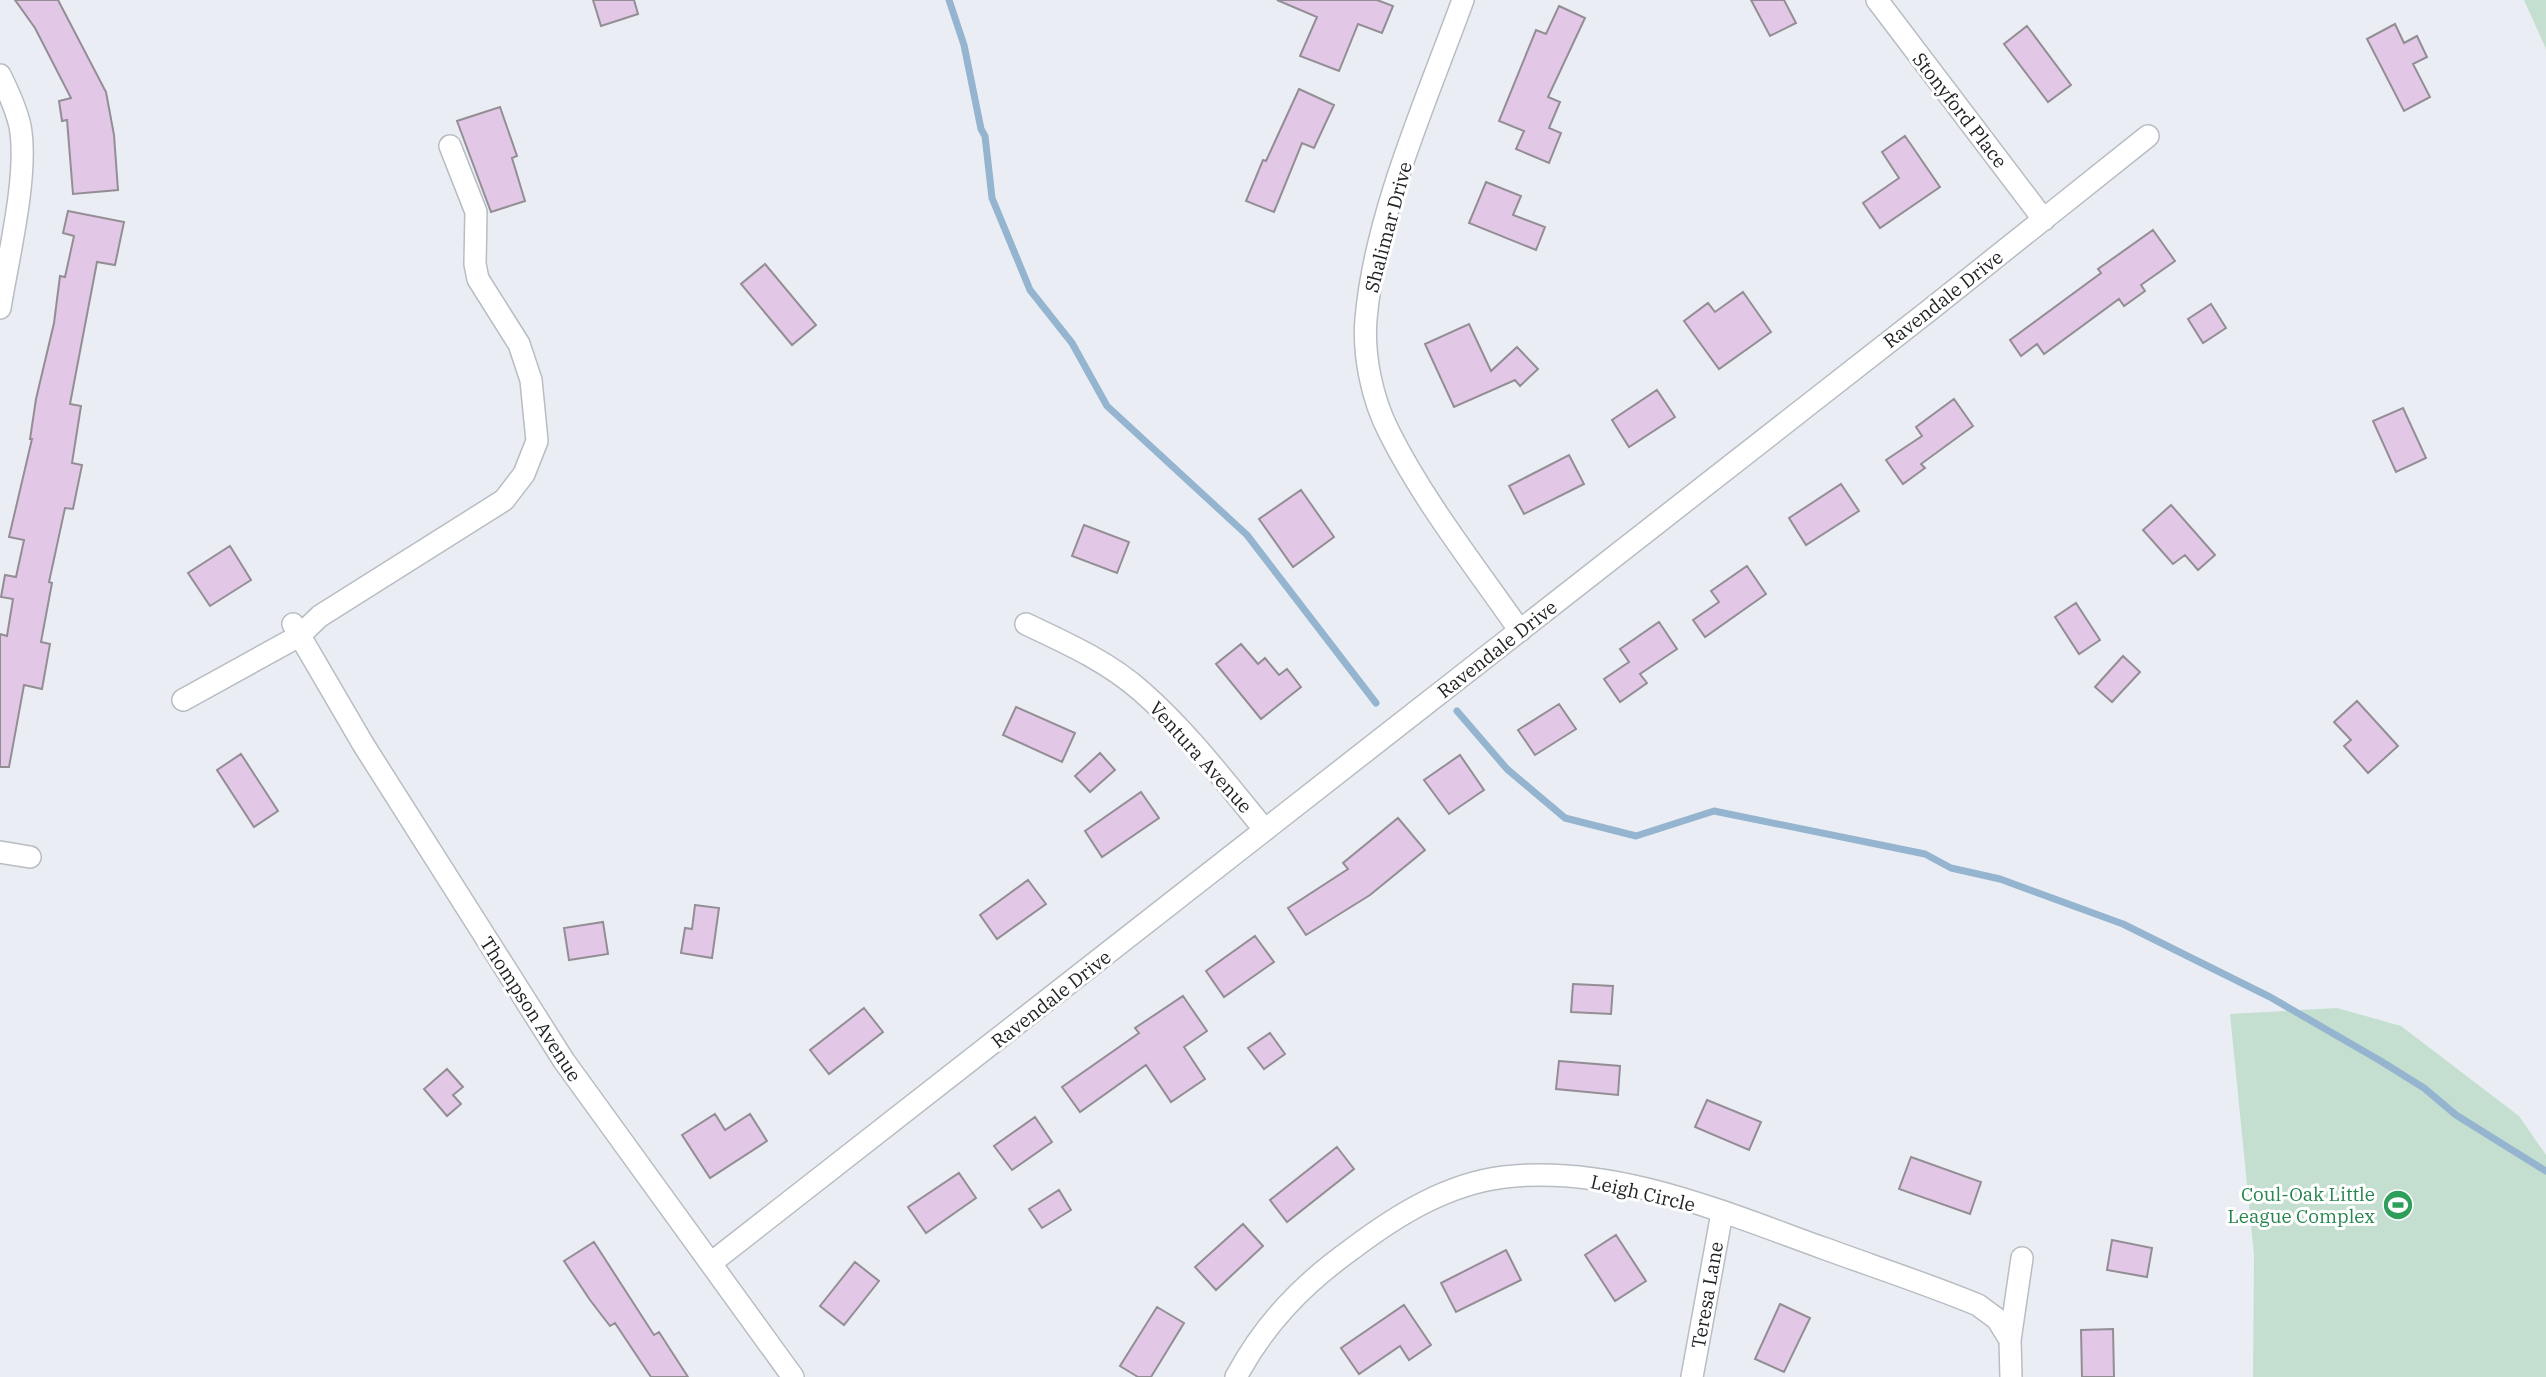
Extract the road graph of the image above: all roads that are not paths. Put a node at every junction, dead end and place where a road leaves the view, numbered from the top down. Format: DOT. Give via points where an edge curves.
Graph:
graph roads {
  1 [pos="1463,0"];
  2 [pos="1877,0"];
  3 [pos="0,75"];
  4 [pos="2148,136"];
  5 [pos="450,146"];
  6 [pos="2044,219"];
  7 [pos="2,276"];
  8 [pos="0,308"];
  9 [pos="1026,624"];
  10 [pos="296,630"];
  11 [pos="1520,631"];
  12 [pos="183,700"];
  13 [pos="1265,830"];
  14 [pos="0,852"];
  15 [pos="30,857"];
  16 [pos="1722,1213"];
  17 [pos="2022,1258"];
  18 [pos="711,1263"];
  19 [pos="2010,1340"];
  20 [pos="793,1377"];
  21 [pos="1236,1377"];
  22 [pos="1692,1377"];
  23 [pos="2011,1377"];
  1 -- 11 [label="street, Shalimar Drive" via="1384,230 1366,321 1367,360 1378,405 1416,480"];
  2 -- 6 [label="street, Stonyford Place"];
  3 -- 7 [label="street" via="20,126 21,146 16,215"];
  4 -- 6 [label="street, Ravendale Drive"];
  5 -- 10 [label="street" via="476,212 478,279 519,344 531,380 537,440 524,474 504,500"];
  6 -- 11 [label="street, Ravendale Drive"];
  7 -- 8 [label="street"];
  9 -- 13 [label="street, Ventura Avenue" via="1086,653 1141,690"];
  10 -- 12 [label="street"];
  10 -- 18 [label="street, Thompson Avenue" via="564,1061"];
  11 -- 13 [label="street, Ravendale Drive"];
  13 -- 18 [label="street, Ravendale Drive"];
  14 -- 15 [label="street"];
  16 -- 19 [label="street, Leigh Circle" via="1978,1305 1997,1319"];
  16 -- 21 [label="street, Leigh Circle" via="1649,1190 1573,1178 1505,1177 1468,1185 1434,1198 1378,1230 1324,1269 1272,1319"];
  16 -- 22 [label="street, Teresa Lane"];
  17 -- 19 [label="street"];
  18 -- 20 [label="street, Thompson Avenue"];
  19 -- 23 [label="street"];
}
